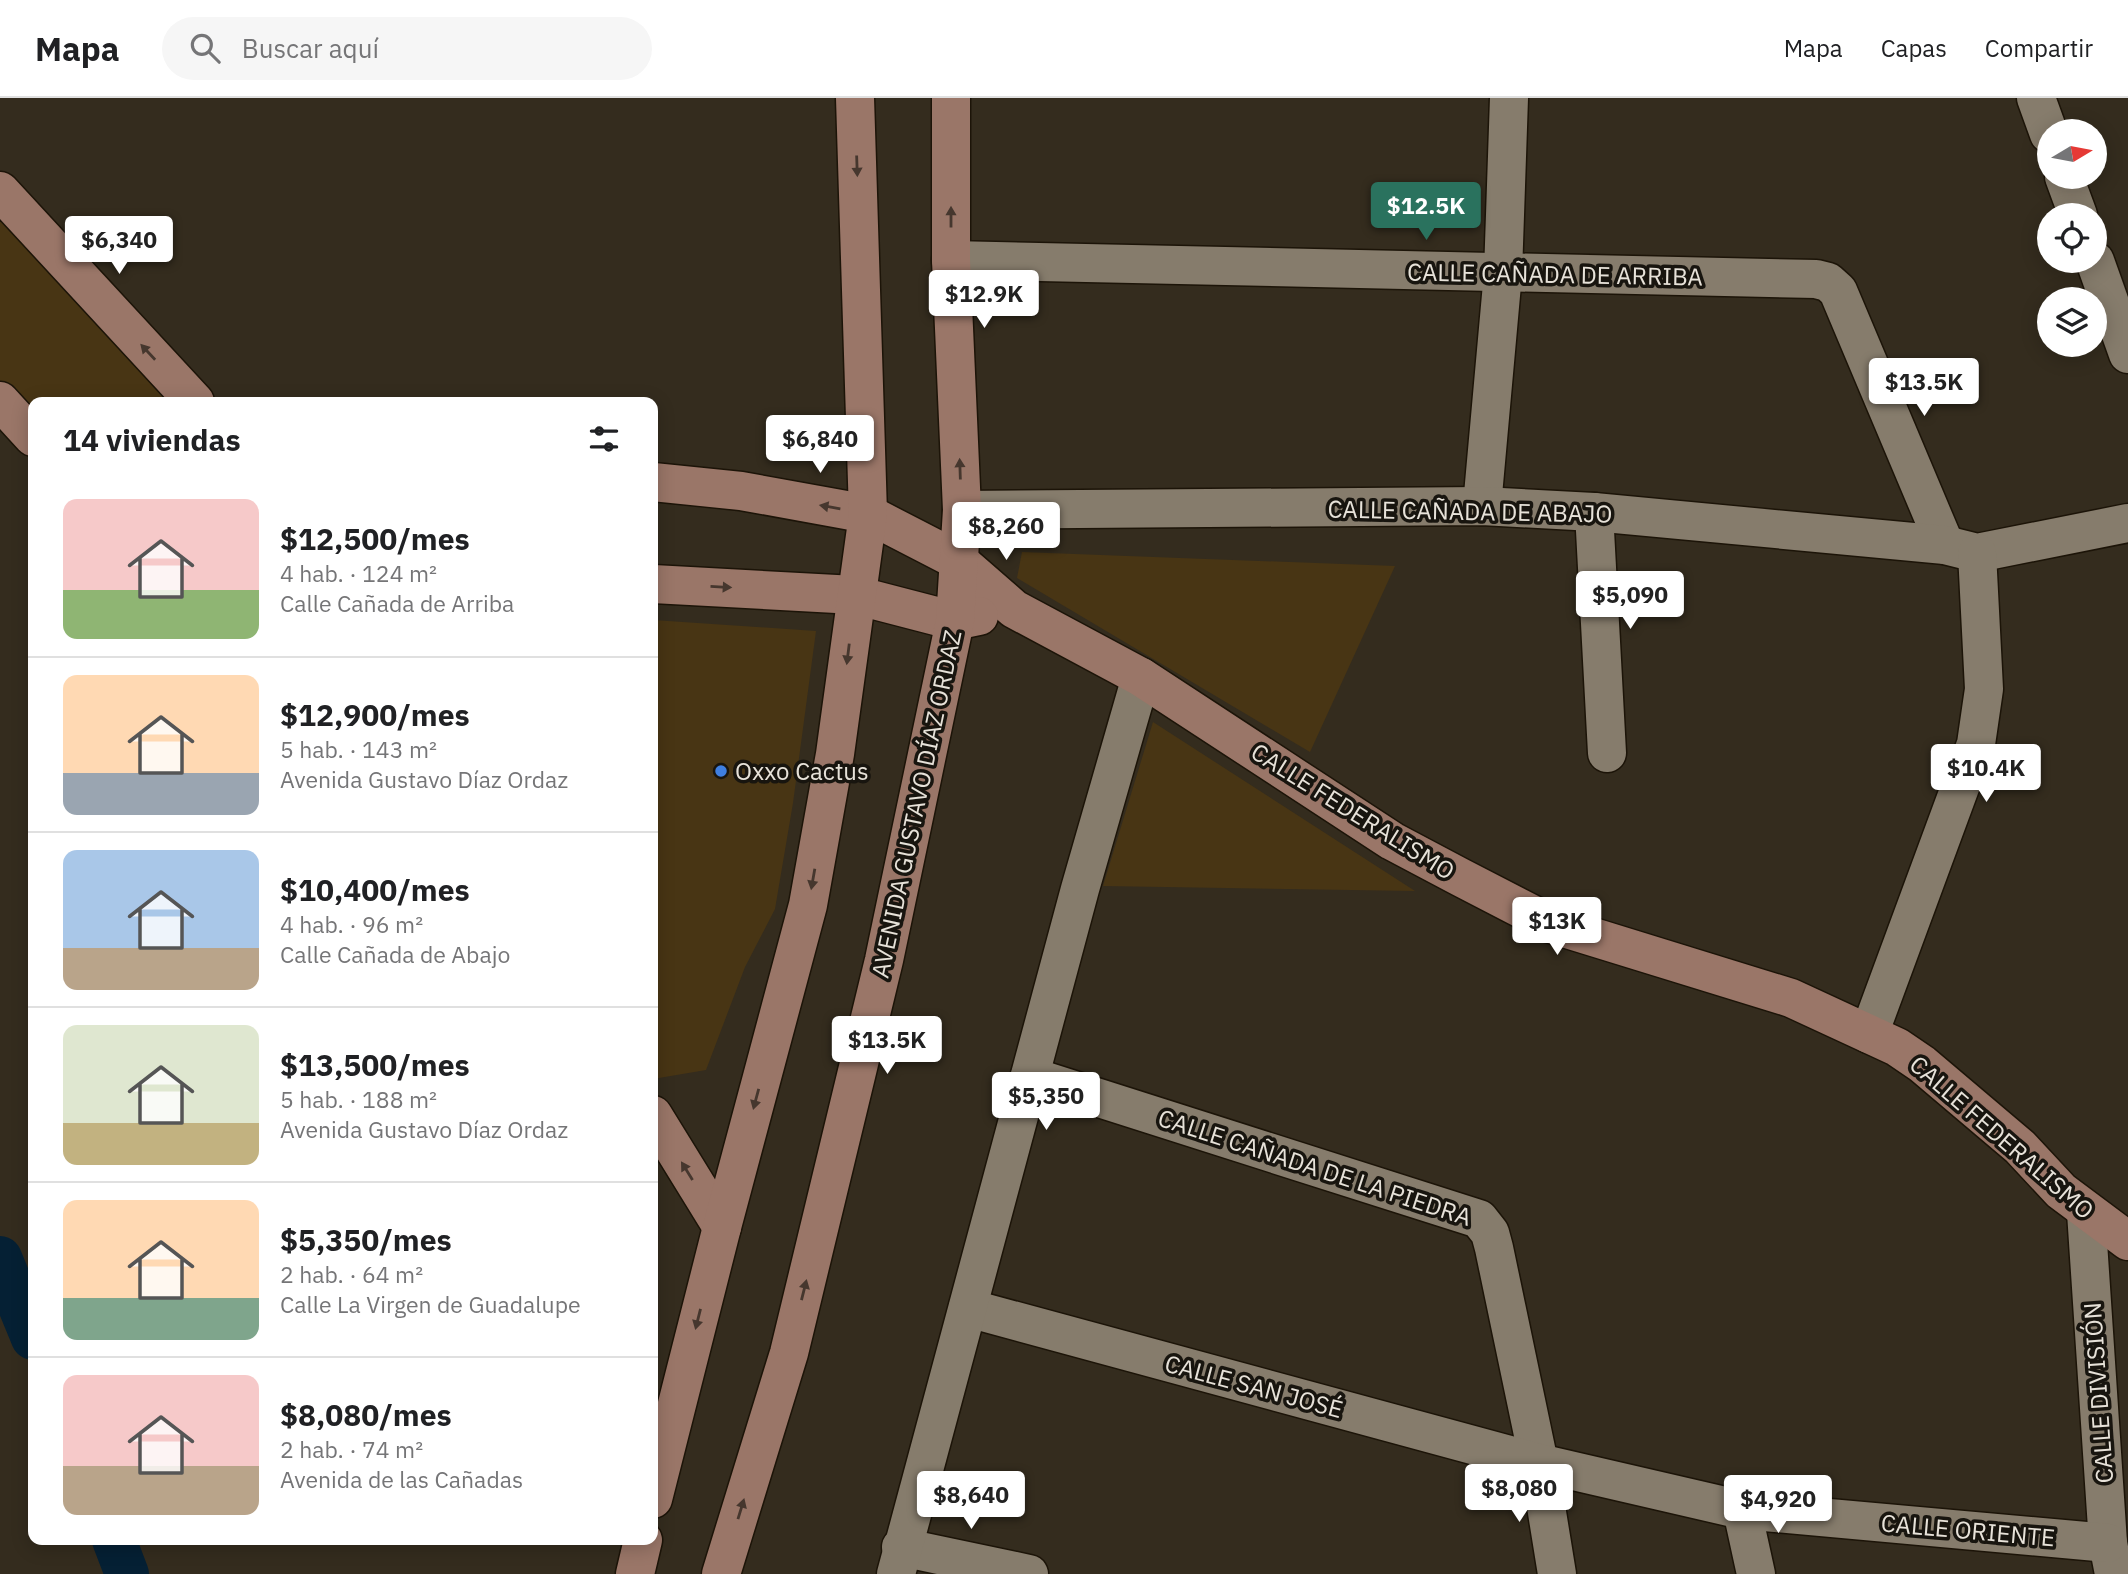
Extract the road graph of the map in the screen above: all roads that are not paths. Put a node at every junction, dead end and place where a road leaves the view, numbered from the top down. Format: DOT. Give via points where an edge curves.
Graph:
graph roads {
  1 [pos="855,98"];
  2 [pos="951,98"];
  3 [pos="1509,98"];
  4 [pos="2036,98"];
  5 [pos="2044,119"];
  6 [pos="0,191"];
  7 [pos="951,260"];
  8 [pos="2099,273"];
  9 [pos="1503,274"];
  10 [pos="2128,354"];
  11 [pos="190,397"];
  12 [pos="0,401"];
  13 [pos="28,432"];
  14 [pos="658,483"];
  15 [pos="1482,506"];
  16 [pos="961,510"];
  17 [pos="1594,512"];
  18 [pos="867,514"];
  19 [pos="2128,523"];
  20 [pos="1961,549"];
  21 [pos="960,561"];
  22 [pos="658,584"];
  23 [pos="855,595"];
  24 [pos="1014,608"];
  25 [pos="955,621"];
  26 [pos="1141,677"];
  27 [pos="1607,753"];
  28 [pos="1869,1034"];
  29 [pos="1030,1076"];
  30 [pos="658,1123"];
  31 [pos="2086,1212"];
  32 [pos="722,1227"];
  33 [pos="2128,1241"];
  34 [pos="968,1308"];
  35 [pos="659,1436"];
  36 [pos="1539,1463"];
  37 [pos="1742,1510"];
  38 [pos="642,1545"];
  39 [pos="2111,1559"];
  40 [pos="899,1560"];
  41 [pos="635,1574"];
  42 [pos="721,1574"];
  43 [pos="1029,1574"];
  44 [pos="1557,1574"];
  45 [pos="1756,1574"];
  1 -- 18 [label="street, one-way"];
  7 -- 2 [label="street, AVENIDA GUSTAVO DÍAZ ORDAZ, one-way"];
  3 -- 9 [label="street"];
  4 -- 5 [label="street"];
  11 -- 6 [label="street, one-way"];
  7 -- 9 [label="street, CALLE CAÑADA DE ARRIBA"];
  16 -- 7 [label="street, AVENIDA GUSTAVO DÍAZ ORDAZ, one-way"];
  8 -- 10 [label="street"];
  9 -- 15 [label="street"];
  9 -- 20 [label="street, CALLE CAÑADA DE ARRIBA" via="1828,282 1838,291"];
  12 -- 13 [label="street"];
  18 -- 14 [label="street, CALLE FEDERALISMO, one-way" via="741,491"];
  15 -- 16 [label="street, CALLE CAÑADA DE ABAJO"];
  15 -- 17 [label="street, CALLE CAÑADA DE ABAJO"];
  16 -- 21 [label="street, AVENIDA GUSTAVO DÍAZ ORDAZ"];
  17 -- 20 [label="street, CALLE CAÑADA DE ABAJO"];
  17 -- 27 [label="street"];
  18 -- 21 [label="street, CALLE FEDERALISMO"];
  18 -- 23 [label="street"];
  19 -- 20 [label="street, CALLE CAÑADA DE ABAJO"];
  20 -- 28 [label="street" via="1984,690 1976,744"];
  21 -- 24 [label="street, CALLE FEDERALISMO"];
  21 -- 25 [label="street, AVENIDA GUSTAVO DÍAZ ORDAZ"];
  22 -- 23 [label="street, one-way"];
  23 -- 25 [label="street"];
  23 -- 32 [label="street, one-way" via="835,754 808,905"];
  24 -- 25 [label="street"];
  24 -- 26 [label="street, CALLE FEDERALISMO"];
  42 -- 25 [label="street, AVENIDA GUSTAVO DÍAZ ORDAZ, one-way" via="789,1353 884,960"];
  26 -- 28 [label="street, CALLE FEDERALISMO" via="1392,841 1551,924 1791,998"];
  26 -- 29 [label="street"];
  28 -- 31 [label="street, CALLE FEDERALISMO" via="1922,1064 2020,1147"];
  29 -- 34 [label="street"];
  29 -- 36 [label="street, CALLE CAÑADA DE LA PIEDRA" via="1479,1219 1494,1248"];
  32 -- 30 [label="street, one-way"];
  31 -- 33 [label="street, CALLE FEDERALISMO"];
  31 -- 39 [label="street, CALLE DIVISIÓN"];
  32 -- 35 [label="street, one-way"];
  34 -- 36 [label="street, CALLE SAN JOSÉ"];
  34 -- 40 [label="street"];
  36 -- 37 [label="street, CALLE ORIENTE"];
  36 -- 44 [label="street, CALLE CAÑADA DE LA PIEDRA"];
  37 -- 39 [label="street, CALLE ORIENTE"];
  37 -- 45 [label="street"];
  38 -- 41 [label="street"];
  40 -- 43 [label="street"];
}
